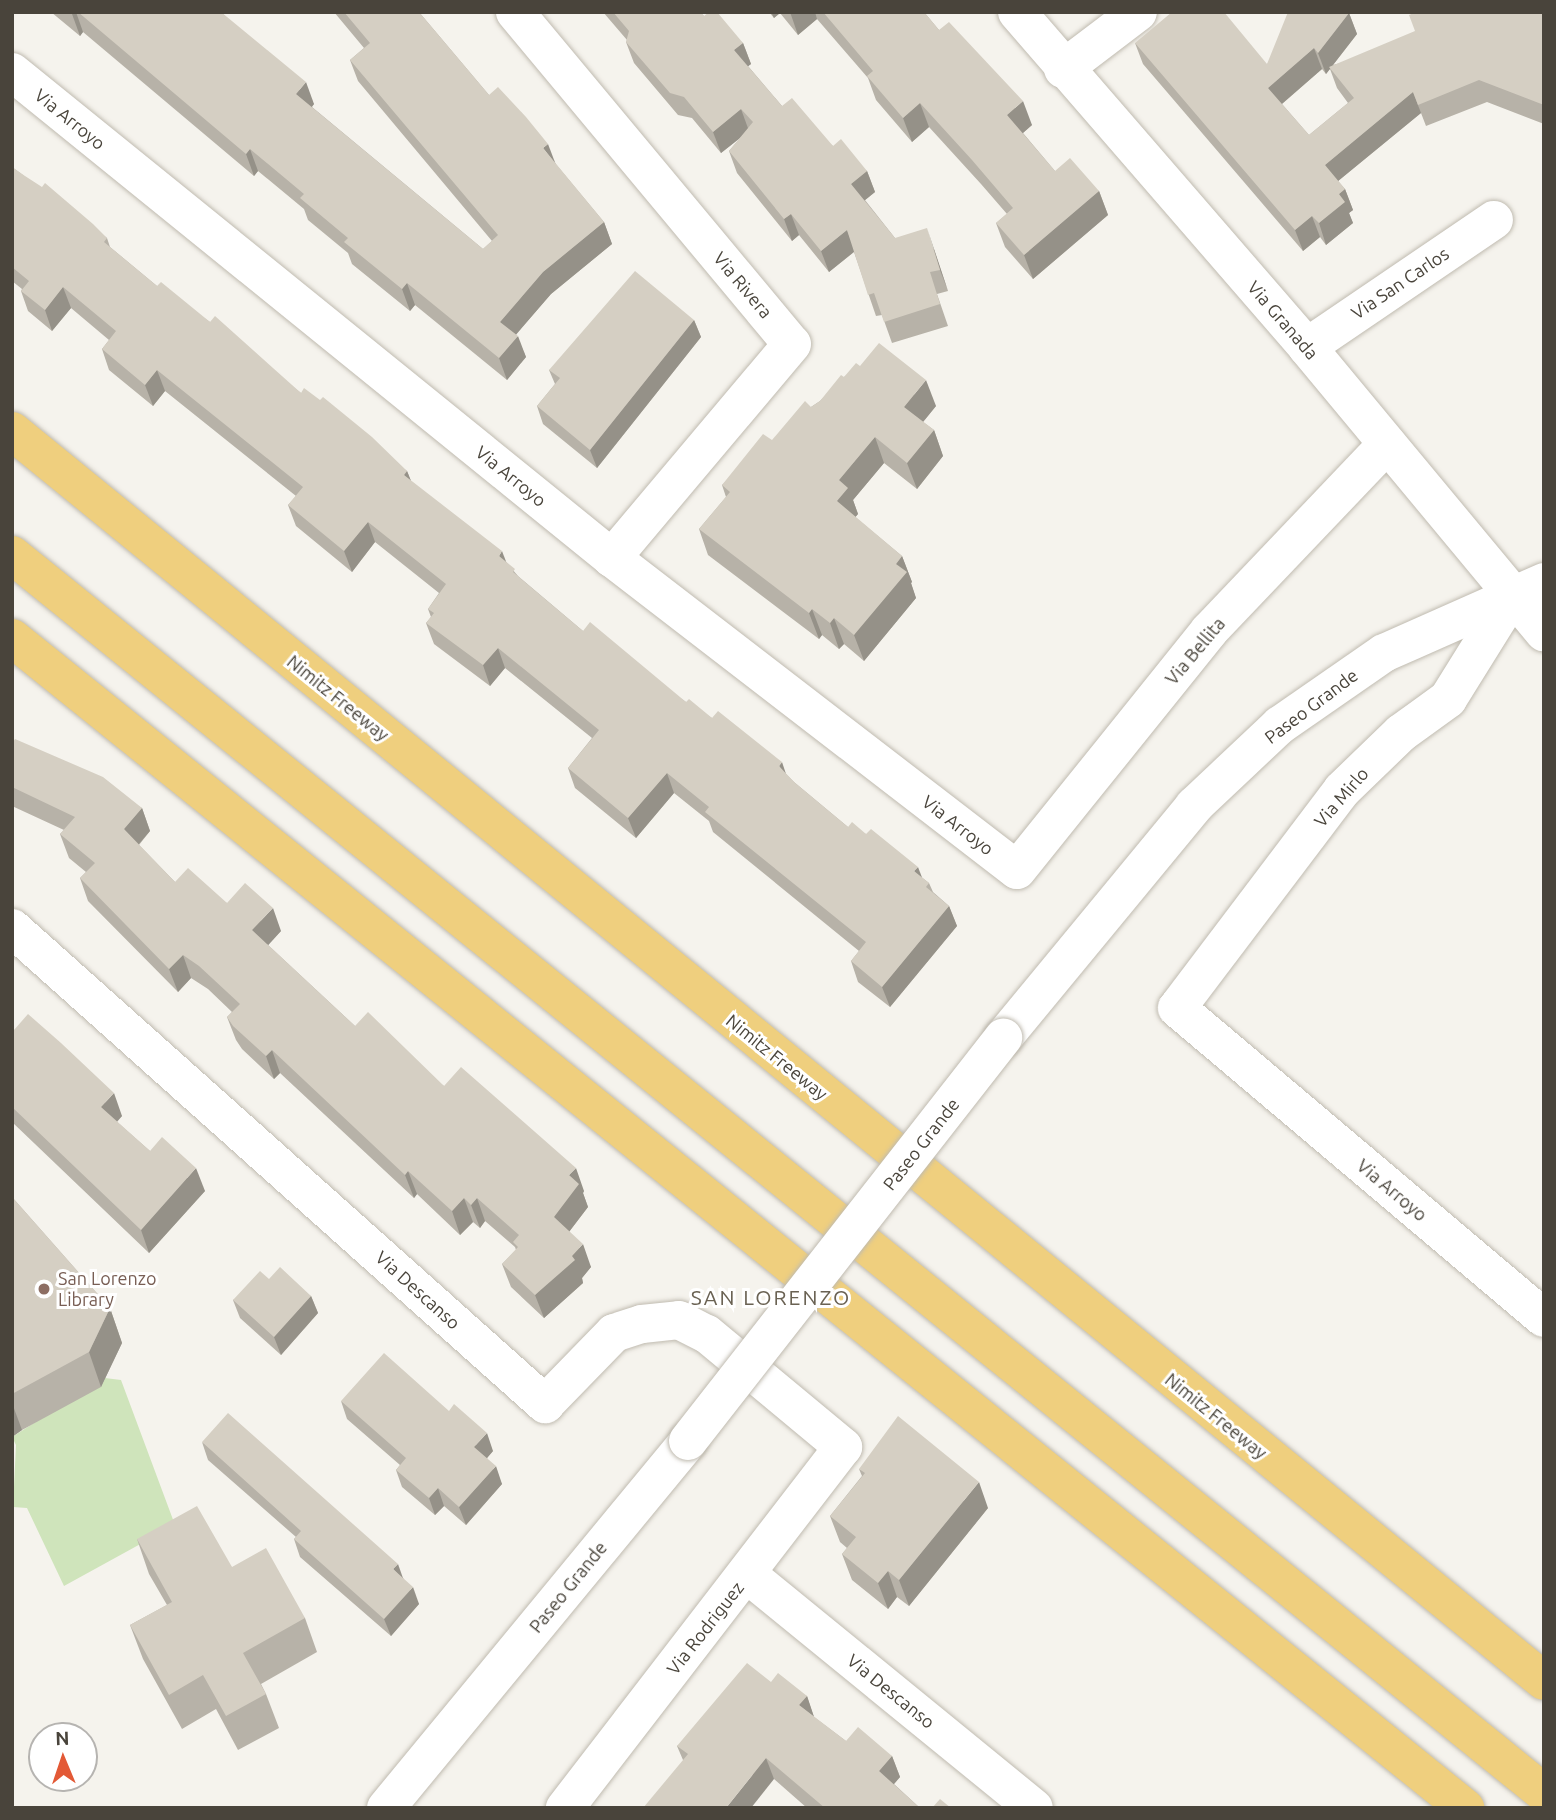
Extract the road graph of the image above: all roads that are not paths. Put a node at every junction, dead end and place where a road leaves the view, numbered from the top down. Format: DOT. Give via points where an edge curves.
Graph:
graph roads {
  1 [pos="515,12"];
  2 [pos="1017,12"];
  3 [pos="1138,12"];
  4 [pos="1063,69"];
  5 [pos="12,72"];
  6 [pos="1493,220"];
  7 [pos="1307,347"];
  8 [pos="12,431"];
  9 [pos="1387,444"];
  10 [pos="12,555"];
  11 [pos="612,558"];
  12 [pos="1528,589"];
  13 [pos="1544,632"];
  14 [pos="12,638"];
  15 [pos="1017,870"];
  16 [pos="12,928"];
  17 [pos="1177,1008"];
  18 [pos="1544,1318"];
  19 [pos="843,1447"];
  20 [pos="747,1574"];
  21 [pos="1544,1681"];
  22 [pos="417,1771"];
  23 [pos="1544,1793"];
  24 [pos="386,1808"];
  25 [pos="423,1808"];
  26 [pos="565,1808"];
  27 [pos="1034,1808"];
  28 [pos="1465,1808"];
  1 -- 11 [label="street, Via Rivera" via="792,344"];
  2 -- 4 [label="street, Via Granada"];
  3 -- 4 [label="street"];
  4 -- 7 [label="street, Via Granada"];
  5 -- 11 [label="street, Via Arroyo"];
  6 -- 7 [label="street, Via San Carlos"];
  7 -- 9 [label="street, Via Granada"];
  8 -- 21 [label="highway, Nimitz Freeway"];
  9 -- 12 [label="street, Via Granada"];
  9 -- 15 [label="street, Via Bellita" via="1209,631"];
  10 -- 23 [label="highway"];
  11 -- 15 [label="street, Via Arroyo"];
  12 -- 13 [label="street, Via Granada"];
  12 -- 17 [label="street, Via Mirlo" via="1448,699 1401,733 1342,790"];
  12 -- 22 [label="street, Paseo Grande, bridge" via="1384,653 1280,725 1195,806 1003,1038 688,1441"];
  14 -- 28 [label="highway"];
  16 -- 19 [label="street, Via Descanso" via="545,1404 614,1333 678,1320 707,1334"];
  17 -- 18 [label="street, Via Arroyo"];
  19 -- 20 [label="street, Via Rodriguez"];
  20 -- 26 [label="street, Via Rodriguez"];
  20 -- 27 [label="street, Via Descanso"];
  22 -- 24 [label="street, Paseo Grande"];
  22 -- 25 [label="street"];
}
